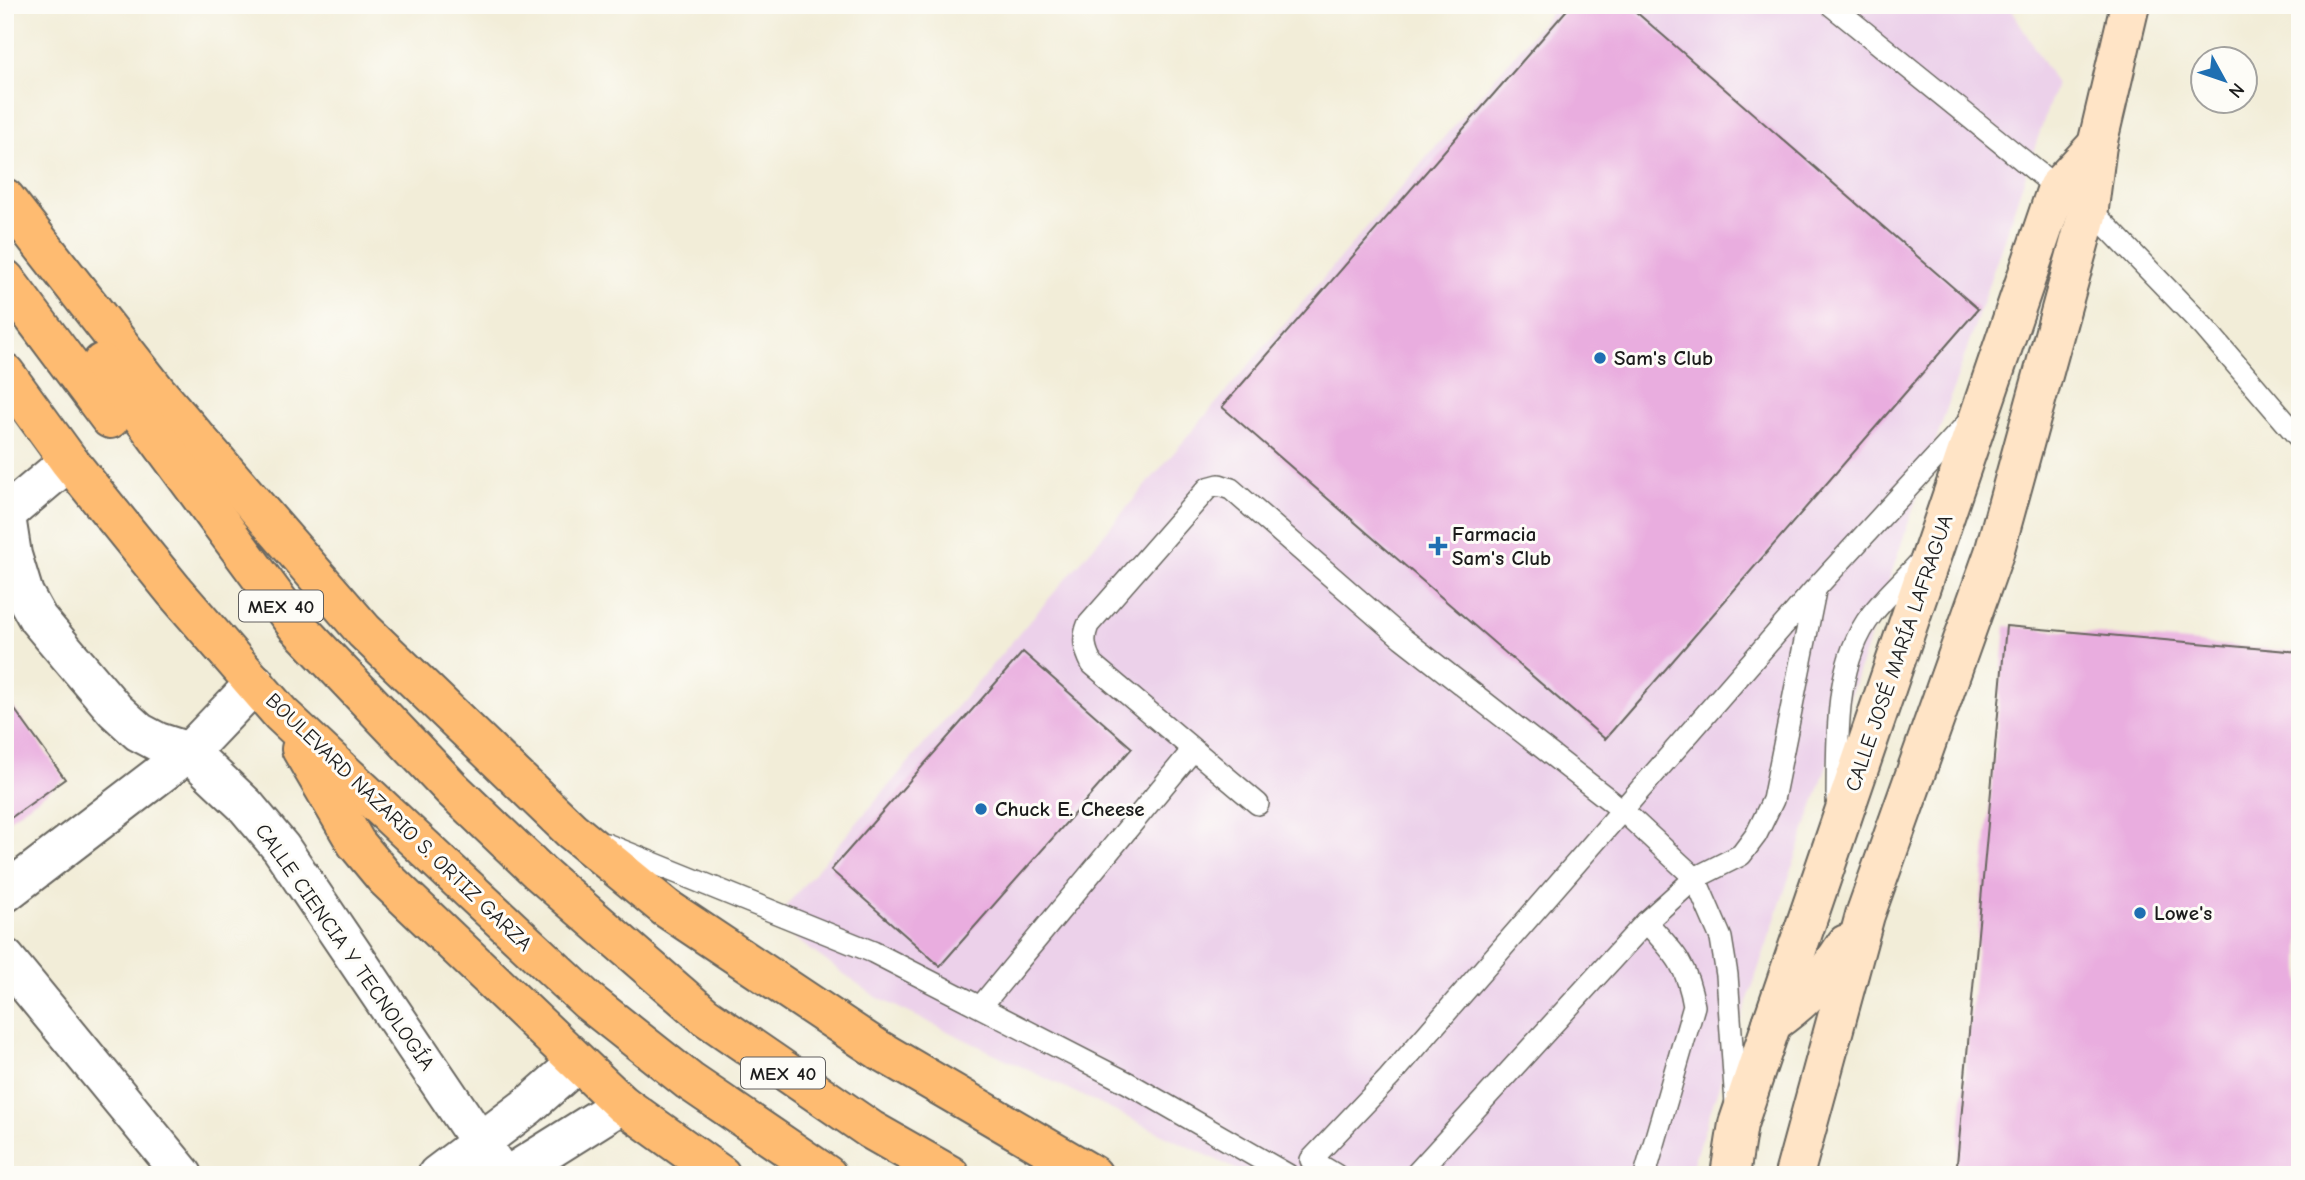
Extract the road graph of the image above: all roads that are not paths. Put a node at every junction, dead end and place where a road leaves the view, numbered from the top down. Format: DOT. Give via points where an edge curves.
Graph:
graph roads {
  1 [pos="1831,5"];
  2 [pos="2130,5"];
  3 [pos="2096,145"];
  4 [pos="2057,188"];
  5 [pos="5,199"];
  6 [pos="2089,208"];
  7 [pos="5,279"];
  8 [pos="5,373"];
  9 [pos="1984,404"];
  10 [pos="2300,439"];
  11 [pos="69,461"];
  12 [pos="6,513"];
  13 [pos="1815,589"];
  14 [pos="296,625"];
  15 [pos="255,683"];
  16 [pos="281,714"];
  17 [pos="1192,751"];
  18 [pos="189,752"];
  19 [pos="1258,804"];
  20 [pos="1622,809"];
  21 [pos="571,830"];
  22 [pos="1695,878"];
  23 [pos="5,893"];
  24 [pos="1865,915"];
  25 [pos="1646,922"];
  26 [pos="5,958"];
  27 [pos="982,1005"];
  28 [pos="1772,1023"];
  29 [pos="577,1063"];
  30 [pos="622,1104"];
  31 [pos="1738,1124"];
  32 [pos="480,1143"];
  33 [pos="1311,1160"];
  34 [pos="183,1175"];
  35 [pos="437,1175"];
  36 [pos="502,1175"];
  37 [pos="509,1175"];
  38 [pos="721,1175"];
  39 [pos="827,1175"];
  40 [pos="950,1175"];
  41 [pos="1093,1175"];
  42 [pos="1289,1175"];
  43 [pos="1336,1175"];
  44 [pos="1415,1175"];
  45 [pos="1645,1175"];
  46 [pos="1730,1175"];
  47 [pos="1794,1175"];
  1 -- 4 [label="lane"];
  2 -- 3 [label="main road, CALLE JOSÉ MARÍA LAFRAGUA"];
  3 -- 4 [label="main road, CALLE JOSÉ MARÍA LAFRAGUA"];
  3 -- 6 [label="main road, CALLE JOSÉ MARÍA LAFRAGUA"];
  4 -- 6 [label="lane"];
  4 -- 9 [label="main road, CALLE JOSÉ MARÍA LAFRAGUA"];
  5 -- 14 [label="highway, MEX 40" via="100,361"];
  5 -- 21 [label="highway" via="157,392 364,631"];
  6 -- 10 [label="lane" via="2204,327"];
  6 -- 24 [label="main road, CALLE JOSÉ MARÍA LAFRAGUA" via="1994,554"];
  7 -- 14 [label="highway" via="182,514"];
  8 -- 11 [label="highway, BOULEVARD NAZARIO S. ORTIZ GARZA / MEX 40"];
  9 -- 13 [label="lane"];
  9 -- 28 [label="main road, CALLE JOSÉ MARÍA LAFRAGUA"];
  11 -- 12 [label="street"];
  11 -- 15 [label="highway, BOULEVARD NAZARIO S. ORTIZ GARZA / MEX 40"];
  12 -- 18 [label="street, CALLE CIENCIA Y TECNOLOGÍA" via="12,555 24,594 38,619 139,732"];
  13 -- 20 [label="lane"];
  13 -- 22 [label="lane" via="1773,800 1741,855"];
  14 -- 40 [label="highway, MEX 40" via="461,798 705,1016 871,1130"];
  15 -- 16 [label="highway, BOULEVARD NAZARIO S. ORTIZ GARZA / MEX 40"];
  15 -- 18 [label="street"];
  16 -- 29 [label="highway" via="348,831 384,878"];
  16 -- 39 [label="highway, BOULEVARD NAZARIO S. ORTIZ GARZA / MEX 40" via="588,1001 689,1081"];
  17 -- 19 [label="lane"];
  17 -- 20 [label="lane" via="1092,664 1084,649 1084,634 1208,488 1219,485 1231,489 1402,638"];
  17 -- 27 [label="lane"];
  18 -- 23 [label="street"];
  18 -- 32 [label="street, CALLE CIENCIA Y TECNOLOGÍA" via="245,805 281,848"];
  20 -- 22 [label="lane"];
  20 -- 33 [label="lane" via="1415,1049"];
  21 -- 27 [label="lane" via="873,952"];
  21 -- 41 [label="highway" via="666,908 878,1050"];
  22 -- 25 [label="lane"];
  22 -- 31 [label="lane" via="1721,938"];
  24 -- 28 [label="main road" via="1821,982"];
  24 -- 47 [label="main road, CALLE JOSÉ MARÍA LAFRAGUA"];
  25 -- 44 [label="lane"];
  25 -- 45 [label="lane" via="1677,957 1689,978 1694,1006"];
  26 -- 34 [label="street"];
  27 -- 42 [label="lane"];
  28 -- 31 [label="main road, CALLE JOSÉ MARÍA LAFRAGUA"];
  29 -- 30 [label="highway"];
  29 -- 32 [label="street"];
  30 -- 37 [label="street"];
  30 -- 38 [label="highway"];
  31 -- 46 [label="main road, CALLE JOSÉ MARÍA LAFRAGUA"];
  32 -- 35 [label="street"];
  32 -- 36 [label="street, CALLE CIENCIA Y TECNOLOGÍA"];
  33 -- 42 [label="lane"];
  33 -- 43 [label="lane"];
}
